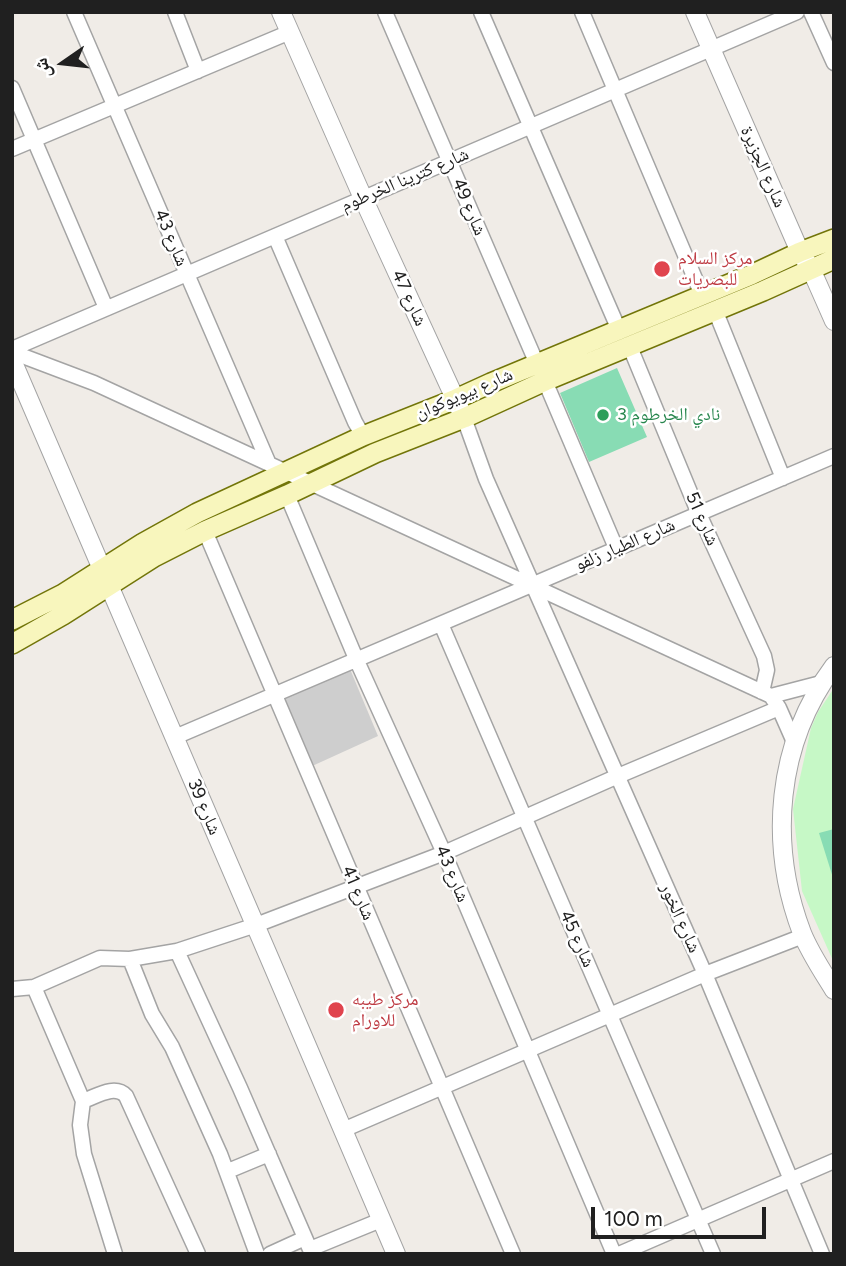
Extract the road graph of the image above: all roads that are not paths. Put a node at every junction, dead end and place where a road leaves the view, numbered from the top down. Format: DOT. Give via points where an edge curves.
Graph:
graph roads {
  1 [pos="74,12"];
  2 [pos="175,12"];
  3 [pos="281,12"];
  4 [pos="386,12"];
  5 [pos="481,12"];
  6 [pos="582,12"];
  7 [pos="695,12"];
  8 [pos="797,12"];
  9 [pos="811,12"];
  10 [pos="290,32"];
  11 [pos="711,49"];
  12 [pos="834,63"];
  13 [pos="198,71"];
  14 [pos="12,88"];
  15 [pos="615,90"];
  16 [pos="114,106"];
  17 [pos="531,126"];
  18 [pos="34,139"];
  19 [pos="12,149"];
  20 [pos="449,161"];
  21 [pos="363,198"];
  22 [pos="275,236"];
  23 [pos="834,239"];
  24 [pos="800,252"];
  25 [pos="834,259"];
  26 [pos="811,270"];
  27 [pos="187,274"];
  28 [pos="709,302"];
  29 [pos="106,308"];
  30 [pos="834,321"];
  31 [pos="619,330"];
  32 [pos="630,347"];
  33 [pos="12,350"];
  34 [pos="12,360"];
  35 [pos="541,373"];
  36 [pos="456,399"];
  37 [pos="464,418"];
  38 [pos="363,436"];
  39 [pos="834,457"];
  40 [pos="277,468"];
  41 [pos="783,478"];
  42 [pos="312,483"];
  43 [pos="287,495"];
  44 [pos="699,514"];
  45 [pos="205,531"];
  46 [pos="616,548"];
  47 [pos="107,576"];
  48 [pos="532,585"];
  49 [pos="12,620"];
  50 [pos="442,624"];
  51 [pos="12,644"];
  52 [pos="357,661"];
  53 [pos="834,666"];
  54 [pos="821,683"];
  55 [pos="274,696"];
  56 [pos="771,699"];
  57 [pos="175,737"];
  58 [pos="794,742"];
  59 [pos="618,775"];
  60 [pos="524,817"];
  61 [pos="444,853"];
  62 [pos="355,887"];
  63 [pos="256,925"];
  64 [pos="803,936"];
  65 [pos="177,951"];
  66 [pos="130,959"];
  67 [pos="705,974"];
  68 [pos="34,986"];
  69 [pos="12,989"];
  70 [pos="834,990"];
  71 [pos="610,1016"];
  72 [pos="527,1050"];
  73 [pos="441,1087"];
  74 [pos="83,1101"];
  75 [pos="343,1130"];
  76 [pos="269,1154"];
  77 [pos="834,1161"];
  78 [pos="228,1171"];
  79 [pos="791,1178"];
  80 [pos="382,1220"];
  81 [pos="699,1220"];
  82 [pos="309,1247"];
  83 [pos="115,1254"];
  84 [pos="198,1254"];
  85 [pos="257,1254"];
  86 [pos="270,1254"];
  87 [pos="396,1254"];
  88 [pos="513,1254"];
  89 [pos="616,1254"];
  90 [pos="713,1254"];
  91 [pos="822,1254"];
  1 -- 16 [label="street, شارع 43"];
  2 -- 13 [label="street"];
  3 -- 10 [label="street, شارع 47"];
  4 -- 20 [label="street, شارع 49"];
  5 -- 17 [label="street"];
  6 -- 15 [label="street"];
  7 -- 11 [label="street, شارع الجزيرة"];
  8 -- 11 [label="street, شارع كترينا الخرطوم"];
  9 -- 12 [label="street"];
  10 -- 13 [label="street"];
  10 -- 21 [label="street, شارع 47"];
  11 -- 15 [label="street, شارع كترينا الخرطوم"];
  11 -- 24 [label="street, شارع الجزيرة"];
  13 -- 16 [label="street"];
  14 -- 18 [label="street"];
  15 -- 17 [label="street, شارع كترينا الخرطوم"];
  15 -- 28 [label="street"];
  16 -- 18 [label="street"];
  16 -- 27 [label="street, شارع 43"];
  17 -- 20 [label="street, شارع كترينا الخرطوم"];
  17 -- 31 [label="street"];
  18 -- 19 [label="street"];
  18 -- 29 [label="street"];
  20 -- 21 [label="street, شارع كترينا الخرطوم"];
  20 -- 35 [label="street, شارع 49"];
  21 -- 22 [label="street, شارع كترينا الخرطوم"];
  21 -- 36 [label="street, شارع 47"];
  22 -- 27 [label="street, شارع كترينا الخرطوم"];
  22 -- 38 [label="street"];
  23 -- 24 [label="main road, شارع بيويوكوان"];
  24 -- 26 [label="street, شارع الجزيرة"];
  24 -- 28 [label="main road, شارع بيويوكوان"];
  25 -- 26 [label="main road, شارع بيويوكوان"];
  26 -- 28 [label="main road, شارع بيويوكوان"];
  26 -- 30 [label="street, شارع الجزيرة"];
  27 -- 29 [label="street, شارع كترينا الخرطوم"];
  27 -- 40 [label="street, شارع 43"];
  28 -- 31 [label="main road, شارع بيويوكوان"];
  28 -- 32 [label="main road, شارع بيويوكوان"];
  28 -- 41 [label="street"];
  29 -- 33 [label="street, شارع كترينا الخرطوم"];
  31 -- 35 [label="main road, شارع بيويوكوان"];
  32 -- 35 [label="main road, شارع بيويوكوان"];
  32 -- 44 [label="street, شارع 51"];
  33 -- 40 [label="street"];
  34 -- 47 [label="street, شارع 39"];
  35 -- 36 [label="main road, شارع بيويوكوان"];
  35 -- 37 [label="main road, شارع بيويوكوان"];
  35 -- 46 [label="street, شارع 49"];
  36 -- 37 [label="street, شارع 47"];
  36 -- 38 [label="main road, شارع بيويوكوان"];
  37 -- 42 [label="main road, شارع بيويوكوان"];
  37 -- 48 [label="street, شارع 47"];
  38 -- 40 [label="main road, شارع بيويوكوان"];
  39 -- 41 [label="street, شارع الطيار زلفو"];
  40 -- 42 [label="street"];
  40 -- 47 [label="main road, شارع بيويوكوان" via="167,529"];
  41 -- 44 [label="street, شارع الطيار زلفو"];
  42 -- 43 [label="main road, شارع بيويوكوان"];
  42 -- 48 [label="street"];
  43 -- 45 [label="main road, شارع بيويوكوان"];
  43 -- 52 [label="street, شارع 43"];
  44 -- 46 [label="street, شارع الطيار زلفو"];
  44 -- 56 [label="street, شارع 51" via="764,656"];
  45 -- 47 [label="main road, شارع بيويوكوان"];
  45 -- 55 [label="street, شارع 41"];
  46 -- 48 [label="street, شارع الطيار زلفو"];
  47 -- 49 [label="main road"];
  47 -- 51 [label="main road" via="63,615"];
  47 -- 57 [label="street, شارع 39"];
  48 -- 50 [label="street, شارع الطيار زلفو"];
  48 -- 56 [label="street"];
  48 -- 59 [label="street, شارع الخور"];
  50 -- 52 [label="street, شارع الطيار زلفو"];
  50 -- 60 [label="street, شارع 45"];
  52 -- 55 [label="street, شارع الطيار زلفو"];
  52 -- 61 [label="street, شارع 43"];
  53 -- 54 [label="street"];
  54 -- 56 [label="street"];
  54 -- 58 [label="street"];
  55 -- 57 [label="street, شارع الطيار زلفو"];
  55 -- 62 [label="street, شارع 41"];
  56 -- 58 [label="street"];
  56 -- 59 [label="street"];
  57 -- 63 [label="street, شارع 39"];
  58 -- 64 [label="street" via="783,790 781,840 788,889"];
  59 -- 60 [label="street"];
  59 -- 67 [label="street, شارع الخور"];
  60 -- 61 [label="street"];
  60 -- 71 [label="street, شارع 45"];
  61 -- 62 [label="street"];
  61 -- 72 [label="street, شارع 43"];
  62 -- 63 [label="street"];
  62 -- 73 [label="street, شارع 41"];
  63 -- 65 [label="street"];
  63 -- 75 [label="street, شارع 39"];
  64 -- 67 [label="street"];
  64 -- 70 [label="street"];
  65 -- 66 [label="street"];
  65 -- 76 [label="street"];
  66 -- 68 [label="street" via="100,958"];
  66 -- 78 [label="street"];
  67 -- 71 [label="street"];
  67 -- 79 [label="street, شارع الخور"];
  68 -- 69 [label="street"];
  68 -- 74 [label="street"];
  71 -- 72 [label="street"];
  71 -- 81 [label="street, شارع 45"];
  72 -- 73 [label="street"];
  72 -- 89 [label="street, شارع 43"];
  73 -- 75 [label="street"];
  73 -- 88 [label="street, شارع 41"];
  74 -- 83 [label="street" via="84,1154"];
  74 -- 84 [label="street" via="114,1090 126,1096"];
  75 -- 80 [label="street, شارع 39"];
  76 -- 78 [label="street"];
  76 -- 82 [label="street"];
  77 -- 79 [label="street"];
  78 -- 85 [label="street"];
  79 -- 81 [label="street"];
  79 -- 91 [label="street, شارع الخور"];
  80 -- 82 [label="street"];
  80 -- 87 [label="street, شارع 39"];
  81 -- 89 [label="street"];
  81 -- 90 [label="street, شارع 45"];
  82 -- 86 [label="street"];
}
